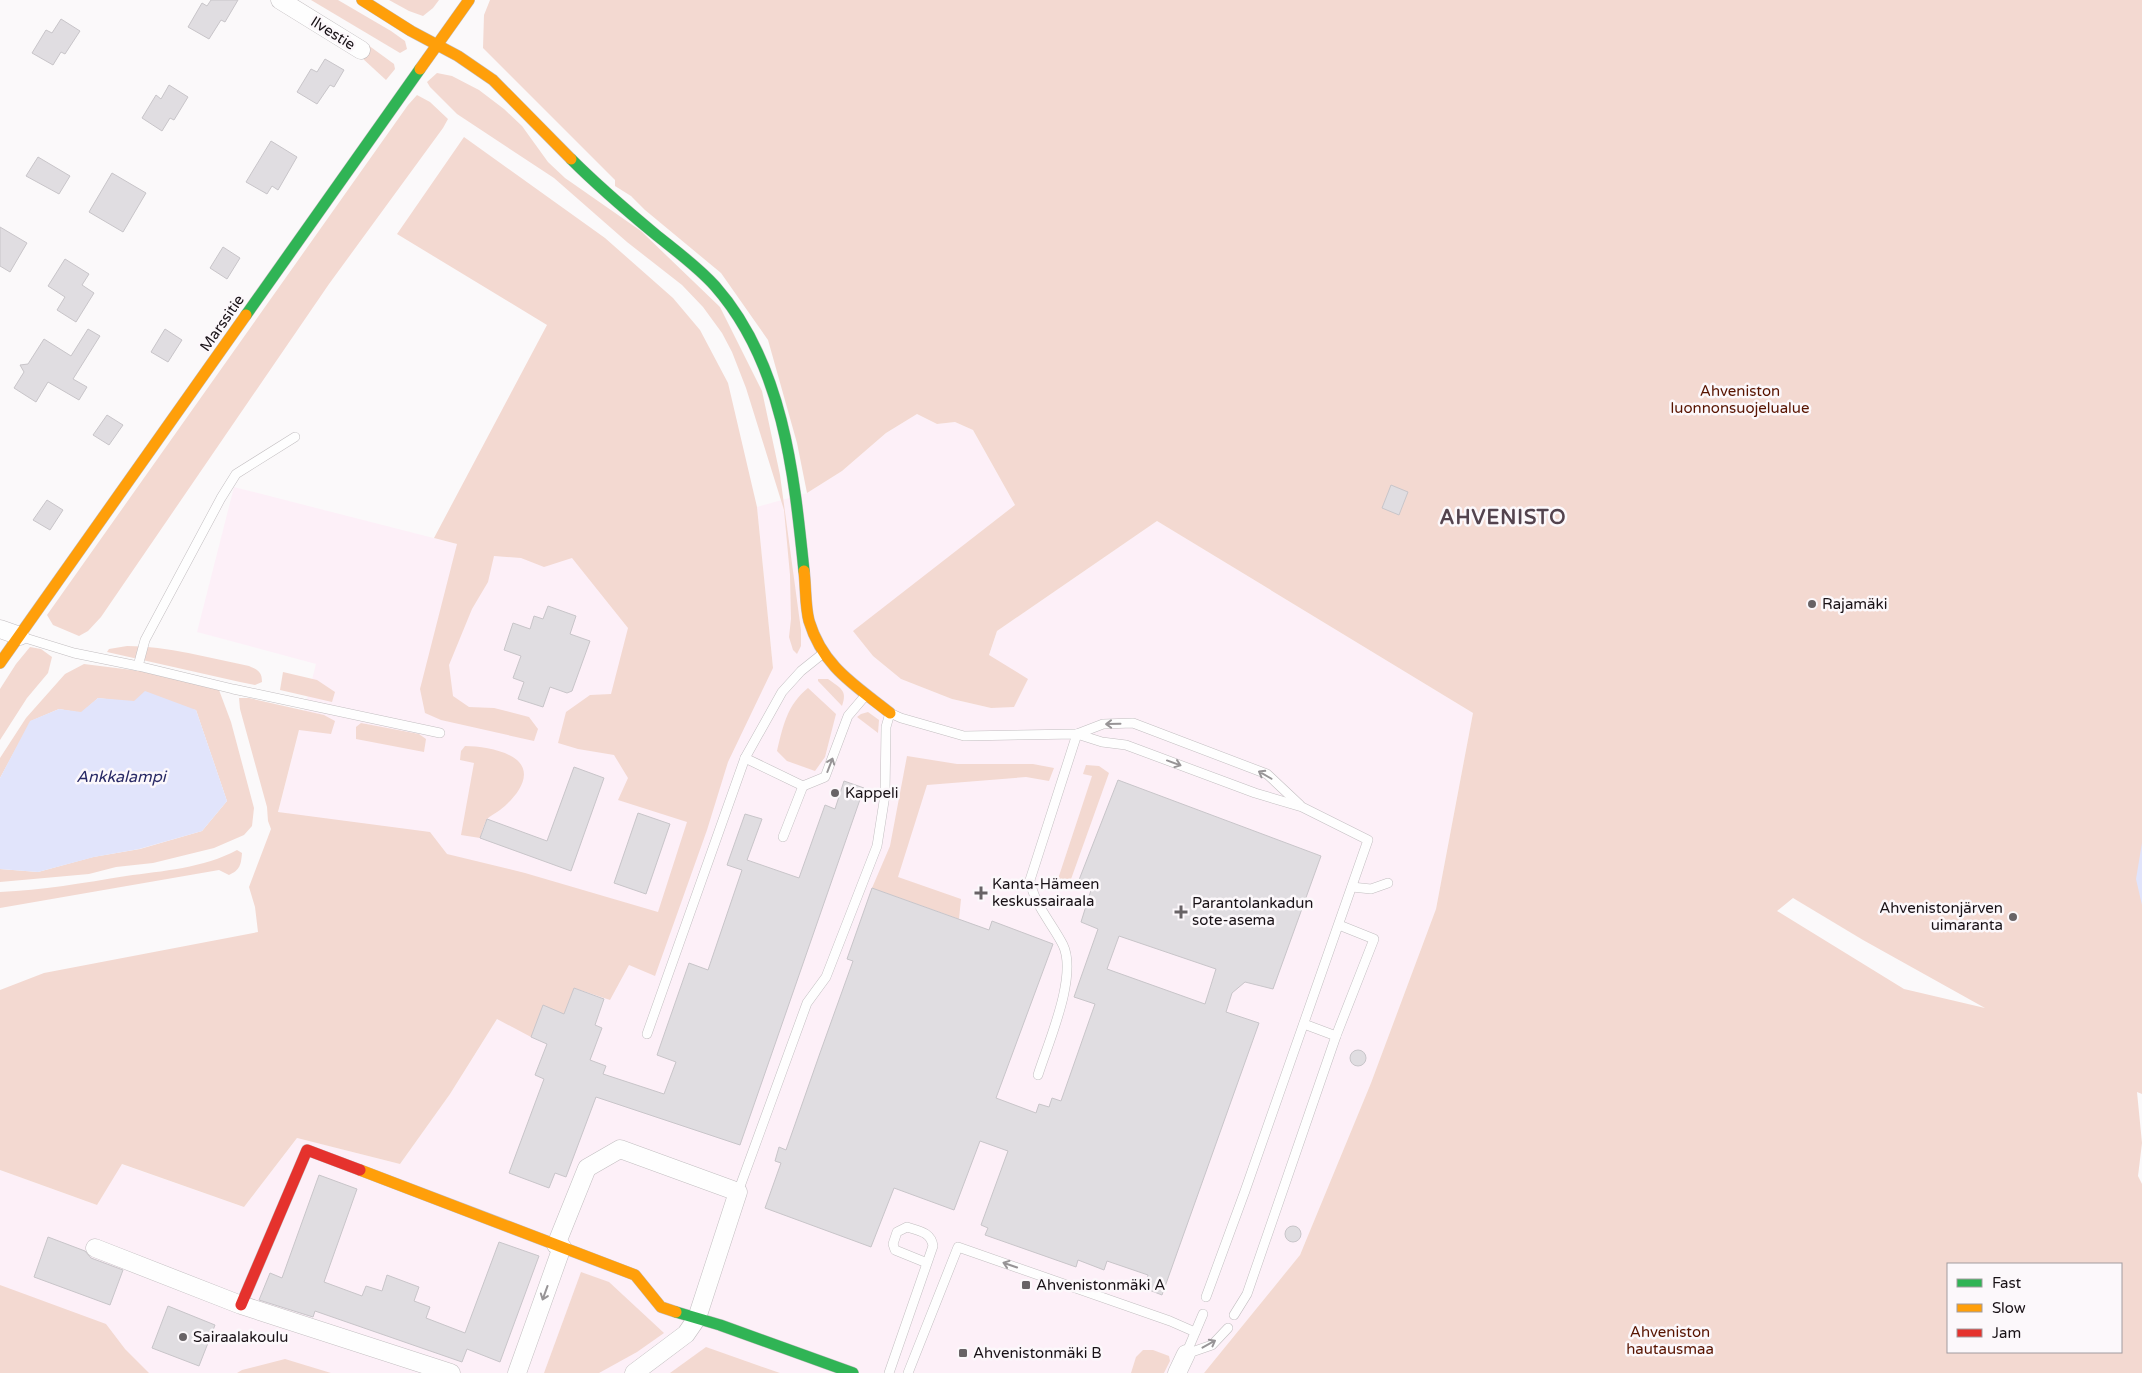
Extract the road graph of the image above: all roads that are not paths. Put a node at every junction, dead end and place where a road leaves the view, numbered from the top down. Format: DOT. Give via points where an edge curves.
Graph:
graph roads {
  1 [pos="280,0"];
  2 [pos="362,0"];
  3 [pos="469,0"];
  4 [pos="438,46"];
  5 [pos="361,50"];
  6 [pos="295,437"];
  7 [pos="0,629"];
  8 [pos="20,636"];
  9 [pos="823,653"];
  10 [pos="0,663"];
  11 [pos="138,666"];
  12 [pos="867,694"];
  13 [pos="890,713"];
  14 [pos="440,733"];
  15 [pos="1077,734"];
  16 [pos="745,758"];
  17 [pos="803,786"];
  18 [pos="1302,807"];
  19 [pos="783,837"];
  20 [pos="1388,883"];
  21 [pos="1352,887"];
  22 [pos="1339,925"];
  23 [pos="1304,1024"];
  24 [pos="647,1034"];
  25 [pos="1336,1036"];
  26 [pos="1038,1075"];
  27 [pos="738,1192"];
  28 [pos="559,1246"];
  29 [pos="96,1248"];
  30 [pos="927,1263"];
  31 [pos="1206,1297"];
  32 [pos="241,1306"];
  33 [pos="1202,1314"];
  34 [pos="1234,1315"];
  35 [pos="696,1318"];
  36 [pos="1228,1328"];
  37 [pos="1195,1332"];
  38 [pos="1186,1354"];
  39 [pos="451,1373"];
  40 [pos="517,1373"];
  41 [pos="634,1373"];
  42 [pos="853,1373"];
  43 [pos="889,1373"];
  44 [pos="908,1373"];
  45 [pos="1176,1373"];
  1 -- 5 [label="street, Ilvestie"];
  2 -- 4 [label="street"];
  3 -- 4 [label="street, Marssitie"];
  4 -- 8 [label="street, Marssitie"];
  4 -- 9 [label="street" via="492,80 603,191 715,286 739,318 768,376 784,435 800,532 809,620"];
  6 -- 11 [label="lane" via="236,474 145,640"];
  7 -- 8 [label="street"];
  8 -- 10 [label="street, Marssitie"];
  8 -- 11 [label="lane" via="74,653"];
  9 -- 12 [label="street" via="834,668"];
  9 -- 16 [label="lane" via="782,692"];
  11 -- 14 [label="lane"];
  12 -- 13 [label="street"];
  17 -- 12 [label="lane, one-way" via="825,777 848,716"];
  13 -- 15 [label="lane" via="964,736"];
  13 -- 27 [label="lane" via="886,727 885,795 877,846 826,977 807,1003"];
  15 -- 18 [label="lane, one-way" via="1126,745"];
  18 -- 15 [label="lane, one-way" via="1266,774 1133,723 1103,724"];
  15 -- 26 [label="lane" via="1030,880 1042,911 1064,947 1066,962 1066,988"];
  16 -- 17 [label="lane"];
  16 -- 24 [label="lane"];
  17 -- 19 [label="lane"];
  18 -- 21 [label="lane" via="1368,840"];
  20 -- 21 [label="lane" via="1371,889"];
  21 -- 22 [label="lane"];
  22 -- 23 [label="lane"];
  22 -- 25 [label="lane" via="1374,939"];
  23 -- 25 [label="lane"];
  23 -- 31 [label="lane"];
  25 -- 34 [label="lane" via="1247,1294"];
  27 -- 28 [label="street" via="620,1149 587,1168"];
  27 -- 35 [label="street"];
  28 -- 32 [label="street" via="307,1150"];
  28 -- 35 [label="street" via="634,1275 661,1307"];
  28 -- 40 [label="street, one-way"];
  29 -- 32 [label="street"];
  30 -- 30 [label="lane" via="933,1246 929,1235 907,1227 897,1232 893,1244 895,1250"];
  30 -- 43 [label="lane"];
  32 -- 39 [label="street"];
  33 -- 37 [label="lane"];
  35 -- 41 [label="street" via="686,1334"];
  35 -- 42 [label="street"];
  38 -- 36 [label="lane, one-way" via="1212,1345"];
  37 -- 38 [label="lane"];
  37 -- 44 [label="lane, one-way" via="958,1246"];
  38 -- 45 [label="street"];
}
